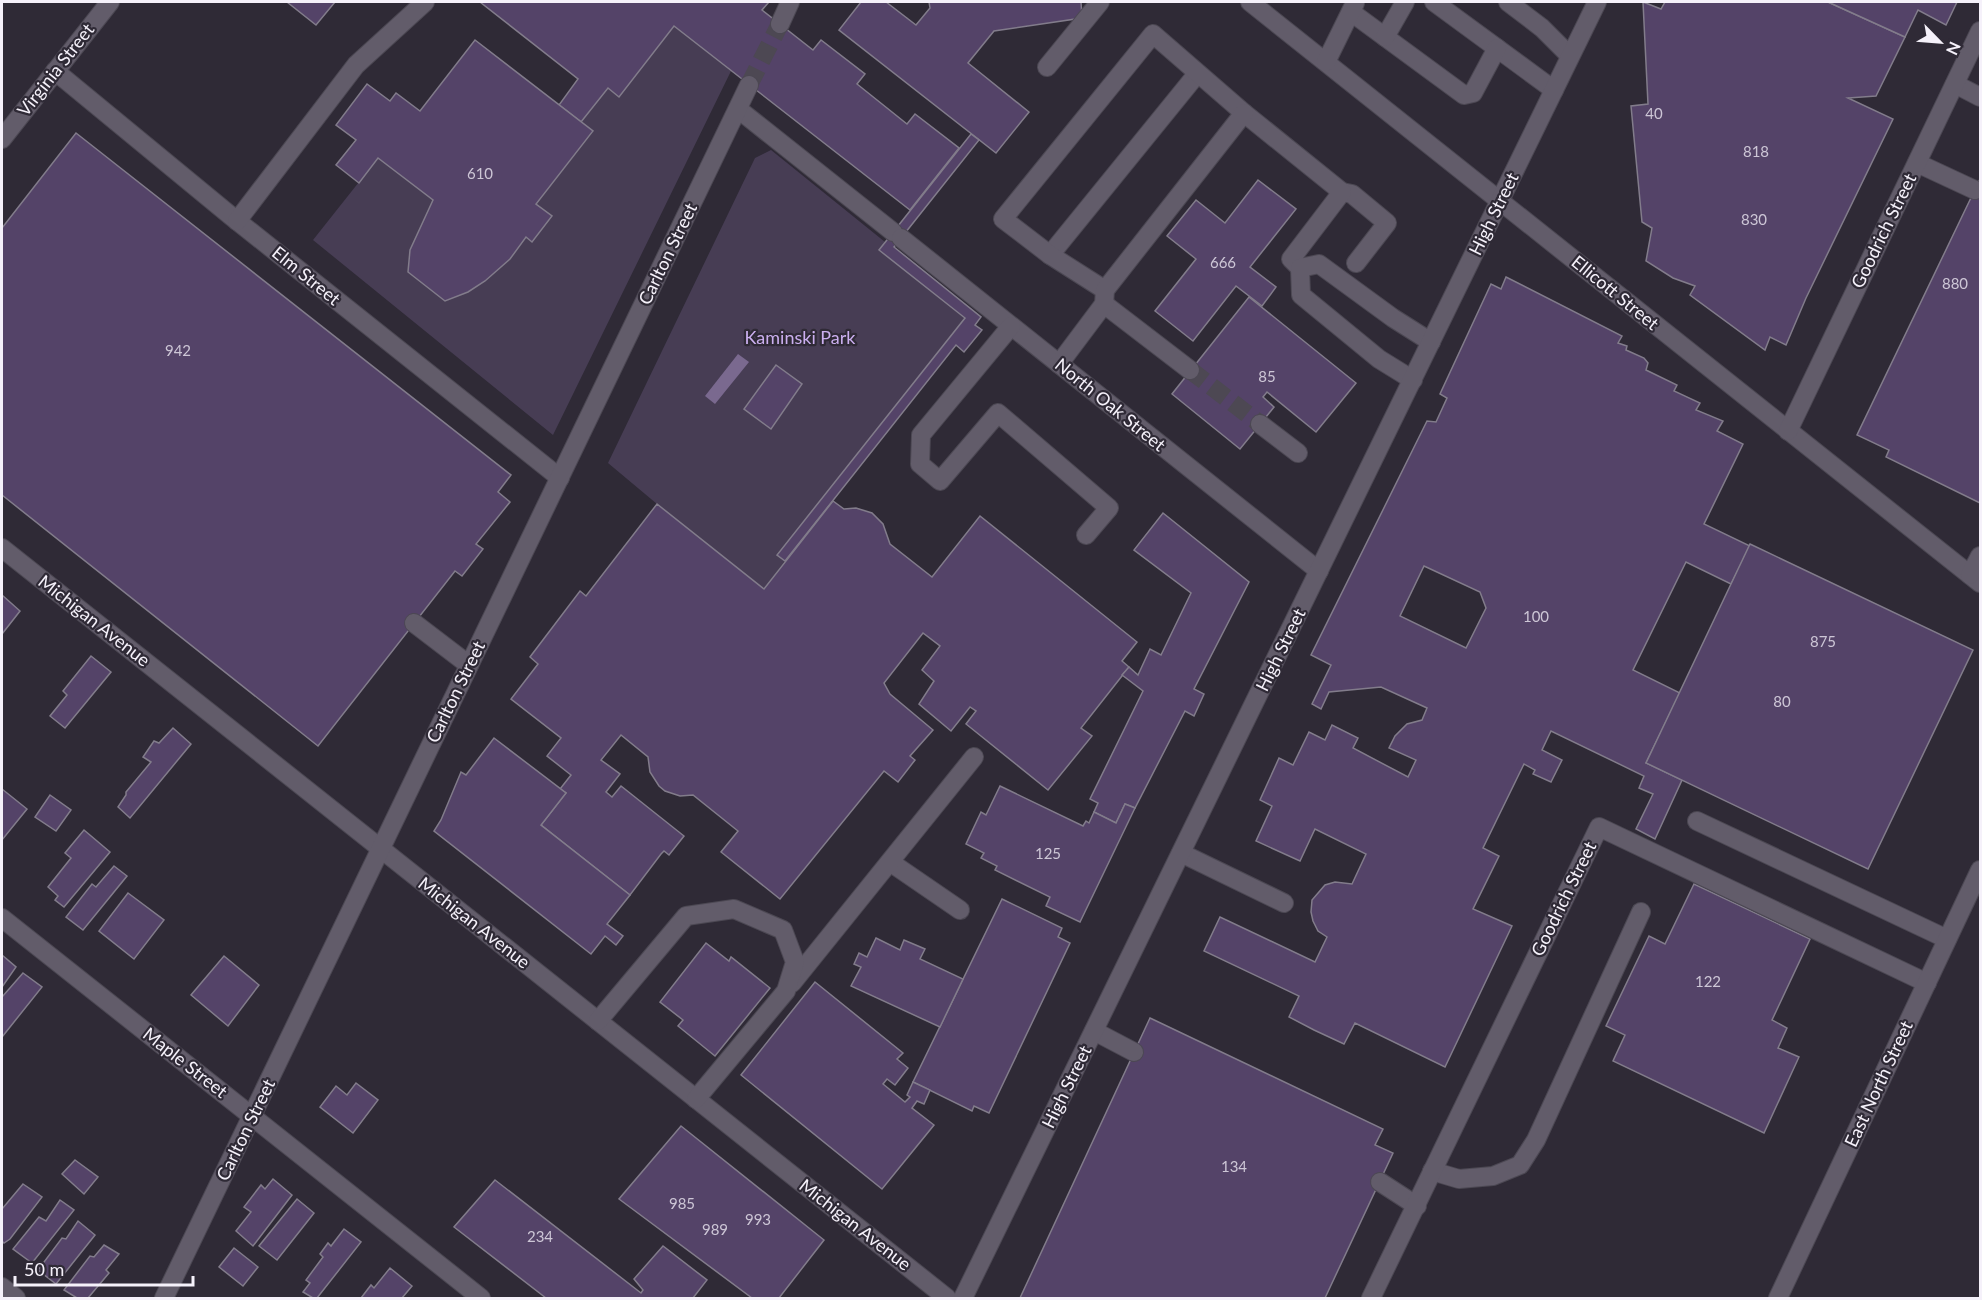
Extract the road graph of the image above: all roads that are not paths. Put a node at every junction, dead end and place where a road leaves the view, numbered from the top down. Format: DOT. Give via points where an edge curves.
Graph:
graph roads {
  1 [pos="110,2"];
  2 [pos="425,2"];
  3 [pos="790,2"];
  4 [pos="1100,2"];
  5 [pos="1250,2"];
  6 [pos="1405,2"];
  7 [pos="1434,2"];
  8 [pos="1508,2"];
  9 [pos="1598,2"];
  10 [pos="1353,7"];
  11 [pos="780,24"];
  12 [pos="1980,31"];
  13 [pos="1385,37"];
  14 [pos="1497,48"];
  15 [pos="1570,56"];
  16 [pos="1326,62"];
  17 [pos="1047,67"];
  18 [pos="55,71"];
  19 [pos="1197,74"];
  20 [pos="1955,84"];
  21 [pos="749,85"];
  22 [pos="1554,90"];
  23 [pos="1980,97"];
  24 [pos="738,109"];
  25 [pos="1244,113"];
  26 [pos="2,139"];
  27 [pos="1917,163"];
  28 [pos="1975,190"];
  29 [pos="1342,192"];
  30 [pos="1500,201"];
  31 [pos="237,221"];
  32 [pos="1050,255"];
  33 [pos="1356,263"];
  34 [pos="1300,267"];
  35 [pos="1104,297"];
  36 [pos="1011,326"];
  37 [pos="1431,342"];
  38 [pos="1059,364"];
  39 [pos="1190,370"];
  40 [pos="1413,380"];
  41 [pos="1260,424"];
  42 [pos="1788,430"];
  43 [pos="1298,453"];
  44 [pos="560,478"];
  45 [pos="1086,535"];
  46 [pos="2,548"];
  47 [pos="1980,556"];
  48 [pos="1319,571"];
  49 [pos="1975,579"];
  50 [pos="414,623"];
  51 [pos="469,665"];
  52 [pos="974,757"];
  53 [pos="1697,821"];
  54 [pos="380,849"];
  55 [pos="1181,853"];
  56 [pos="890,862"];
  57 [pos="1980,870"];
  58 [pos="1284,903"];
  59 [pos="960,909"];
  60 [pos="1641,912"];
  61 [pos="2,918"];
  62 [pos="1947,939"];
  63 [pos="1927,983"];
  64 [pos="786,991"];
  65 [pos="598,1021"];
  66 [pos="1094,1031"];
  67 [pos="1134,1052"];
  68 [pos="696,1099"];
  69 [pos="253,1117"];
  70 [pos="1432,1171"];
  71 [pos="1380,1182"];
  72 [pos="1417,1206"];
  73 [pos="2,1287"];
  74 [pos="16,1299"];
  75 [pos="164,1299"];
  76 [pos="481,1299"];
  77 [pos="947,1299"];
  78 [pos="963,1299"];
  79 [pos="1371,1299"];
  80 [pos="1778,1299"];
  1 -- 18 [label="street, Virginia Street"];
  2 -- 31 [label="street" via="356,65"];
  3 -- 11 [label="street"];
  4 -- 17 [label="street"];
  5 -- 16 [label="street, Ellicott Street"];
  6 -- 13 [label="street"];
  7 -- 14 [label="street"];
  8 -- 15 [label="street"];
  9 -- 15 [label="street, High Street"];
  10 -- 13 [label="street"];
  10 -- 16 [label="street"];
  12 -- 20 [label="street, Goodrich Street"];
  13 -- 14 [label="street" via="1464,95 1473,93"];
  14 -- 22 [label="street"];
  15 -- 22 [label="street, High Street"];
  16 -- 30 [label="street, Ellicott Street"];
  18 -- 26 [label="street, Virginia Street"];
  18 -- 31 [label="street, Elm Street"];
  19 -- 25 [label="street"];
  19 -- 32 [label="street"];
  19 -- 32 [label="street" via="1153,34 1002,219"];
  20 -- 23 [label="street"];
  20 -- 27 [label="street, Goodrich Street"];
  21 -- 24 [label="street, Carlton Street"];
  22 -- 30 [label="street, High Street"];
  24 -- 36 [label="street, North Oak Street"];
  24 -- 44 [label="street, Carlton Street"];
  25 -- 29 [label="street"];
  25 -- 35 [label="street"];
  27 -- 28 [label="street"];
  27 -- 42 [label="street, Goodrich Street"];
  29 -- 33 [label="street" via="1352,194 1388,223"];
  29 -- 34 [label="street" via="1291,259"];
  30 -- 37 [label="street, High Street"];
  30 -- 42 [label="street, Ellicott Street"];
  31 -- 44 [label="street, Elm Street"];
  32 -- 35 [label="street"];
  34 -- 37 [label="street" via="1319,264"];
  34 -- 40 [label="street" via="1301,295 1379,358"];
  35 -- 38 [label="street"];
  35 -- 39 [label="street"];
  36 -- 38 [label="street, North Oak Street"];
  36 -- 45 [label="street" via="921,435 920,464 940,481 998,413 1109,508"];
  37 -- 40 [label="street, High Street"];
  38 -- 48 [label="street, North Oak Street"];
  40 -- 48 [label="street, High Street"];
  41 -- 43 [label="street"];
  42 -- 49 [label="street, Ellicott Street"];
  44 -- 51 [label="street, Carlton Street"];
  46 -- 54 [label="street, Michigan Avenue"];
  47 -- 49 [label="street"];
  48 -- 55 [label="street, High Street"];
  50 -- 51 [label="street"];
  51 -- 54 [label="street, Carlton Street"];
  52 -- 56 [label="street"];
  53 -- 62 [label="street"];
  54 -- 65 [label="street, Michigan Avenue"];
  54 -- 69 [label="street, Carlton Street"];
  55 -- 58 [label="street"];
  55 -- 66 [label="street, High Street"];
  56 -- 59 [label="street"];
  56 -- 64 [label="street"];
  57 -- 62 [label="street, East North Street"];
  60 -- 70 [label="street" via="1536,1140 1520,1165 1493,1176 1459,1179"];
  61 -- 69 [label="street, Maple Street"];
  62 -- 63 [label="street, East North Street"];
  63 -- 70 [label="street, Goodrich Street" via="1599,827"];
  63 -- 80 [label="street, East North Street"];
  64 -- 65 [label="street" via="795,963 783,930 734,909 686,916"];
  64 -- 68 [label="street"];
  65 -- 68 [label="street, Michigan Avenue"];
  66 -- 67 [label="street"];
  66 -- 78 [label="street, High Street"];
  68 -- 77 [label="street, Michigan Avenue"];
  69 -- 75 [label="street, Carlton Street"];
  69 -- 76 [label="street, Maple Street"];
  70 -- 72 [label="street, Goodrich Street"];
  71 -- 72 [label="street"];
  72 -- 79 [label="street, Goodrich Street"];
  73 -- 74 [label="street"];
}
